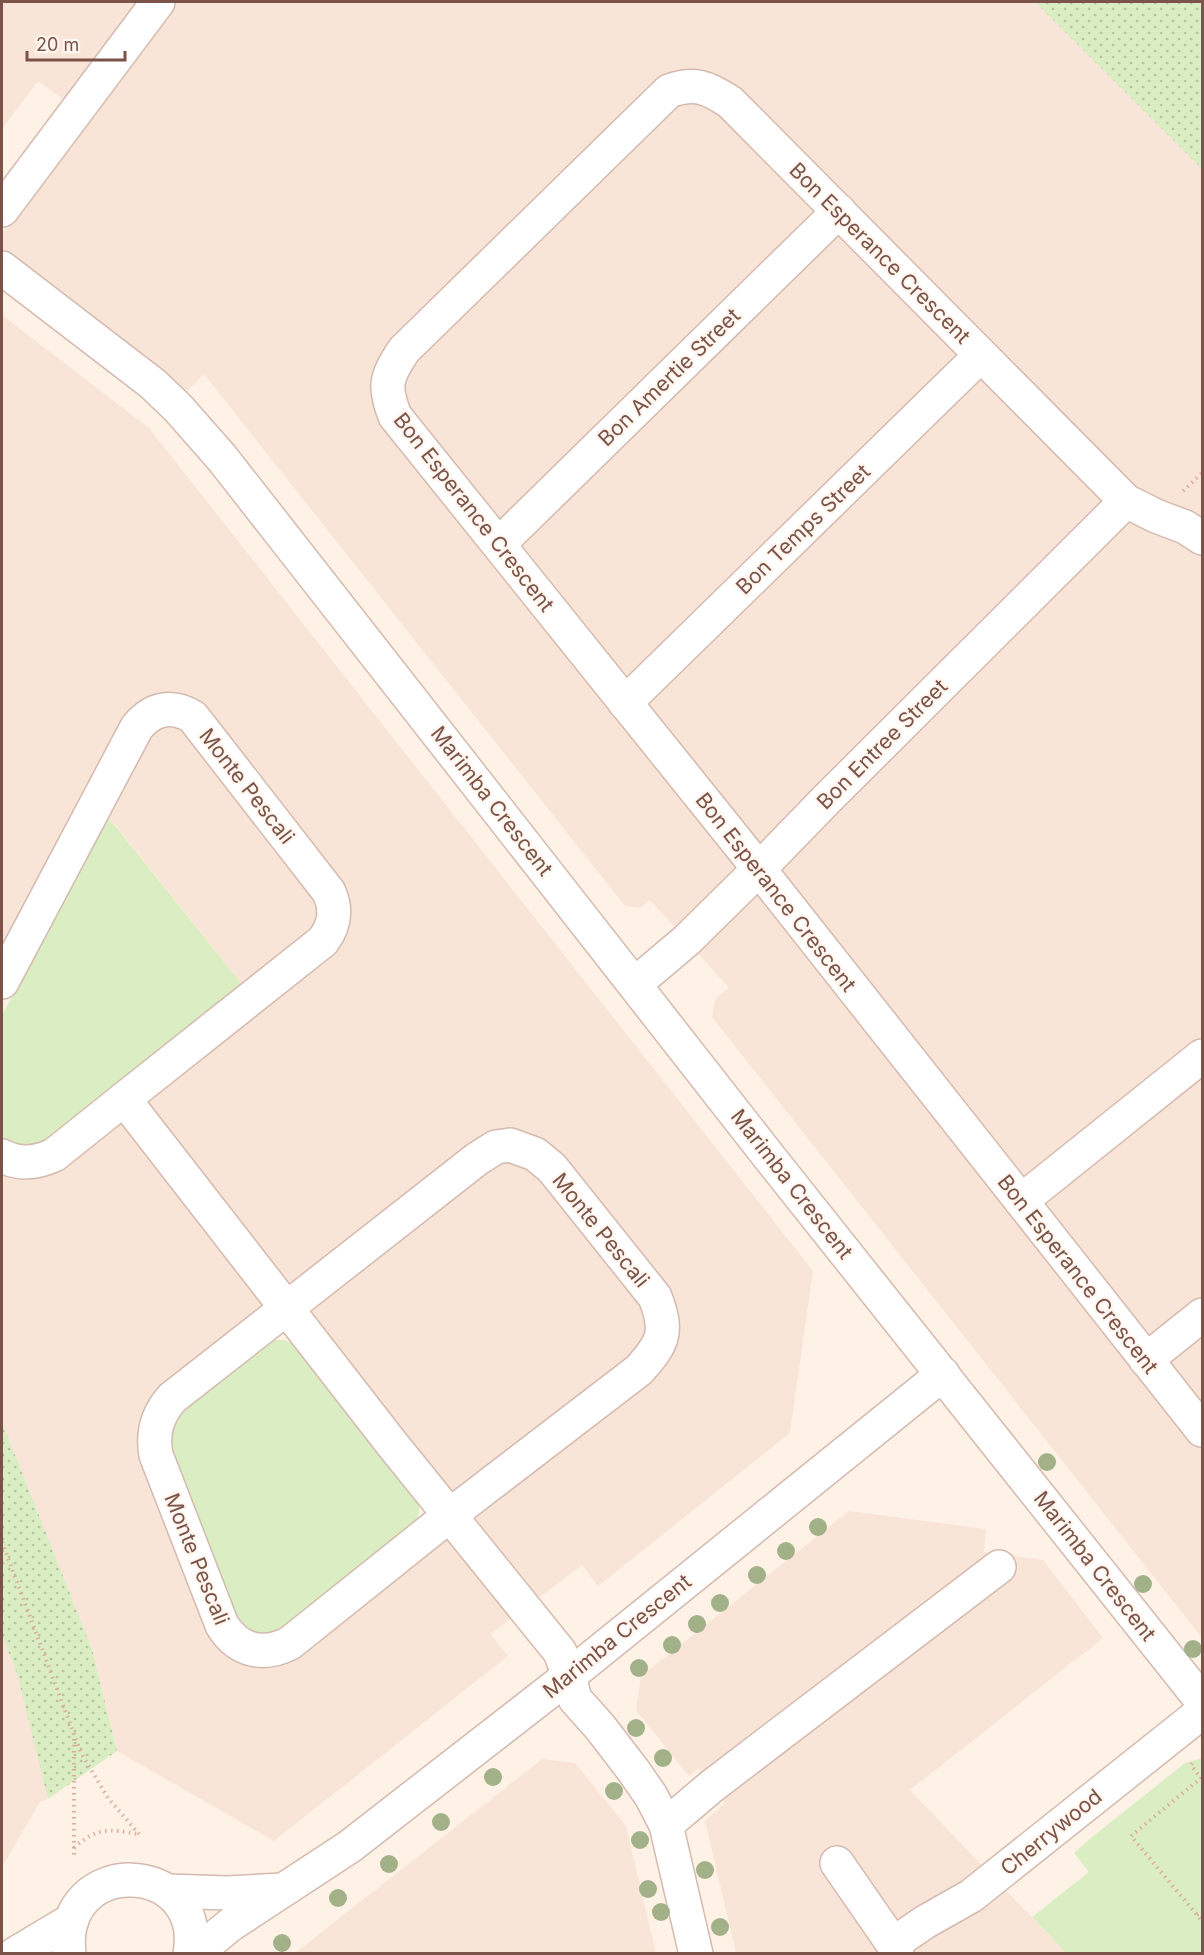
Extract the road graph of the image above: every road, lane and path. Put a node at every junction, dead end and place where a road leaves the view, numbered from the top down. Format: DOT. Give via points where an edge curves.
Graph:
graph roads {
  1 [pos="158,2"];
  2 [pos="2,210"];
  3 [pos="839,211"];
  4 [pos="2,268"];
  5 [pos="981,355"];
  6 [pos="1126,501"];
  7 [pos="1203,538"];
  8 [pos="499,544"];
  9 [pos="625,703"];
  10 [pos="759,869"];
  11 [pos="2,982"];
  12 [pos="635,984"];
  13 [pos="1203,1056"];
  14 [pos="124,1099"];
  15 [pos="2,1156"];
  16 [pos="1021,1201"];
  17 [pos="286,1308"];
  18 [pos="1203,1315"];
  19 [pos="1146,1360"];
  20 [pos="943,1374"];
  21 [pos="1203,1430"];
  22 [pos="450,1515"];
  23 [pos="2,1542"];
  24 [pos="999,1567"];
  25 [pos="569,1676"];
  26 [pos="1196,1713"];
  27 [pos="74,1735"];
  28 [pos="666,1825"];
  29 [pos="74,1848"];
  30 [pos="74,1858"];
  31 [pos="837,1863"];
  32 [pos="284,1890"];
  33 [pos="168,1891"];
  34 [pos="1203,1911"];
  35 [pos="1197,1915"];
  36 [pos="72,1920"];
  37 [pos="1203,1922"];
  38 [pos="895,1949"];
  39 [pos="15,1953"];
  40 [pos="69,1953"];
  41 [pos="192,1953"];
  42 [pos="696,1953"];
  1 -- 2 [label="street"];
  3 -- 5 [label="street, Bon Esperance Crescent"];
  3 -- 8 [label="street, Bon Amertie Street"];
  3 -- 8 [label="street, Bon Esperance Crescent" via="730,102 713,91 684,86 669,91 404,350 387,382 395,416"];
  4 -- 12 [label="street, Marimba Crescent" via="153,384 208,441"];
  5 -- 6 [label="street, Bon Esperance Crescent"];
  5 -- 9 [label="street, Bon Temps Street"];
  6 -- 7 [label="street, Bon Esperance Crescent"];
  6 -- 10 [label="street, Bon Entree Street"];
  8 -- 9 [label="street, Bon Esperance Crescent"];
  9 -- 10 [label="street, Bon Esperance Crescent"];
  10 -- 12 [label="street, Bon Entree Street" via="687,940"];
  10 -- 16 [label="street, Bon Esperance Crescent"];
  11 -- 14 [label="street, Monte Pescali" via="137,728 152,713 162,710 184,711 193,717 329,892 334,903 333,924 323,941"];
  12 -- 20 [label="street, Marimba Crescent"];
  13 -- 16 [label="street"];
  14 -- 15 [label="street, Monte Pescali" via="54,1155 28,1163"];
  14 -- 17 [label="street"];
  16 -- 19 [label="street, Bon Esperance Crescent"];
  17 -- 22 [label="street"];
  17 -- 22 [label="street, Monte Pescali" via="172,1398 156,1426 156,1455 228,1634 255,1651 279,1649"];
  17 -- 22 [label="street, Monte Pescali" via="477,1159 496,1147 510,1145 535,1154 552,1168 655,1297 663,1318 663,1332 656,1351 639,1370"];
  18 -- 19 [label="street"];
  19 -- 21 [label="street, Bon Esperance Crescent"];
  20 -- 25 [label="street, Marimba Crescent"];
  20 -- 26 [label="street, Marimba Crescent"];
  22 -- 25 [label="street" via="560,1652"];
  23 -- 27 [label="path"];
  24 -- 28 [label="street"];
  25 -- 28 [label="street" via="575,1699 633,1770"];
  25 -- 32 [label="street, Marimba Crescent" via="349,1847"];
  26 -- 35 [label="path" via="1200,1747 1191,1765 1201,1778 1131,1836"];
  26 -- 38 [label="street, Cherrywood" via="971,1896 925,1922"];
  27 -- 29 [label="path"];
  27 -- 29 [label="path" via="108,1798 139,1834 112,1830 93,1833"];
  28 -- 42 [label="street"];
  29 -- 30 [label="path"];
  31 -- 38 [label="street, Cherrywood"];
  32 -- 33 [label="street"];
  32 -- 41 [label="street, Marimba Crescent"];
  33 -- 36 [label="street" via="133,1878 114,1881 86,1897"];
  33 -- 41 [label="street" via="187,1914"];
  34 -- 35 [label="path"];
  35 -- 37 [label="path"];
  36 -- 39 [label="street"];
  36 -- 40 [label="street"];
}
